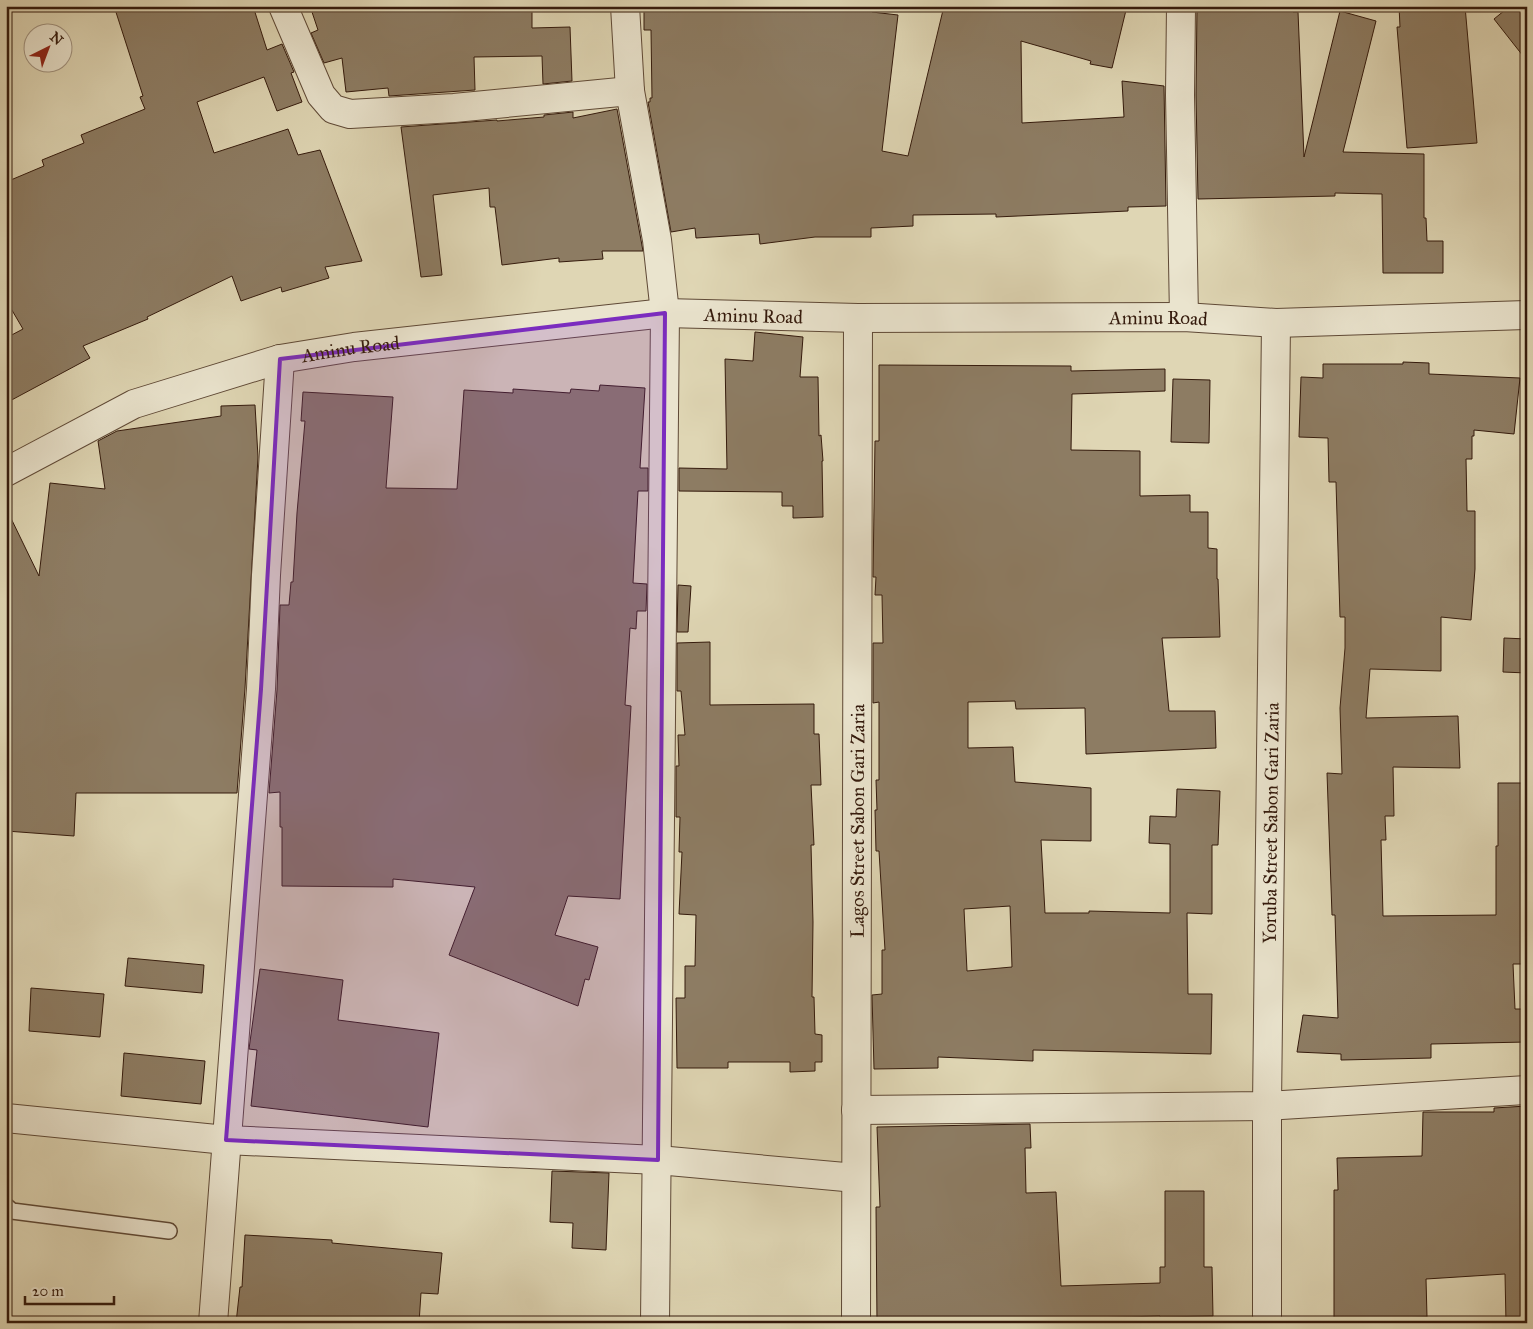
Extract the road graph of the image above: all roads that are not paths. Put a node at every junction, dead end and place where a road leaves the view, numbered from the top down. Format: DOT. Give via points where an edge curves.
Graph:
graph roads {
  1 [pos="283,6"];
  2 [pos="625,6"];
  3 [pos="1181,6"];
  4 [pos="630,90"];
  5 [pos="665,313"];
  6 [pos="1527,315"];
  7 [pos="1184,317"];
  8 [pos="858,318"];
  9 [pos="1276,323"];
  10 [pos="280,359"];
  11 [pos="6,472"];
  12 [pos="1527,1090"];
  13 [pos="1267,1106"];
  14 [pos="856,1110"];
  15 [pos="7,1121"];
  16 [pos="226,1140"];
  17 [pos="658,1160"];
  18 [pos="856,1178"];
  19 [pos="6,1206"];
  20 [pos="169,1231"];
  21 [pos="213,1323"];
  22 [pos="655,1323"];
  23 [pos="856,1323"];
  24 [pos="1267,1323"];
  1 -- 4 [label="street" via="322,96 334,109 350,114 454,108"];
  2 -- 4 [label="street"];
  3 -- 7 [label="street"];
  4 -- 5 [label="street" via="657,240"];
  5 -- 8 [label="street, Aminu Road"];
  5 -- 10 [label="street, Aminu Road"];
  5 -- 17 [label="street"];
  6 -- 9 [label="street, Aminu Road"];
  7 -- 8 [label="street, Aminu Road"];
  7 -- 9 [label="street, Aminu Road"];
  8 -- 14 [label="street, Lagos Street Sabon Gari Zaria"];
  9 -- 13 [label="street, Yoruba Street Sabon Gari Zaria"];
  10 -- 11 [label="street, Aminu Road" via="134,404"];
  10 -- 16 [label="street" via="261,688"];
  12 -- 13 [label="street"];
  13 -- 14 [label="street"];
  13 -- 24 [label="street, Yoruba Street Sabon Gari Zaria"];
  14 -- 18 [label="street, Lagos Street Sabon Gari Zaria"];
  15 -- 16 [label="street"];
  16 -- 17 [label="street"];
  16 -- 21 [label="street"];
  17 -- 18 [label="street"];
  17 -- 22 [label="street"];
  18 -- 23 [label="street, Lagos Street Sabon Gari Zaria"];
  19 -- 20 [label="lane" via="12,1211"];
}
